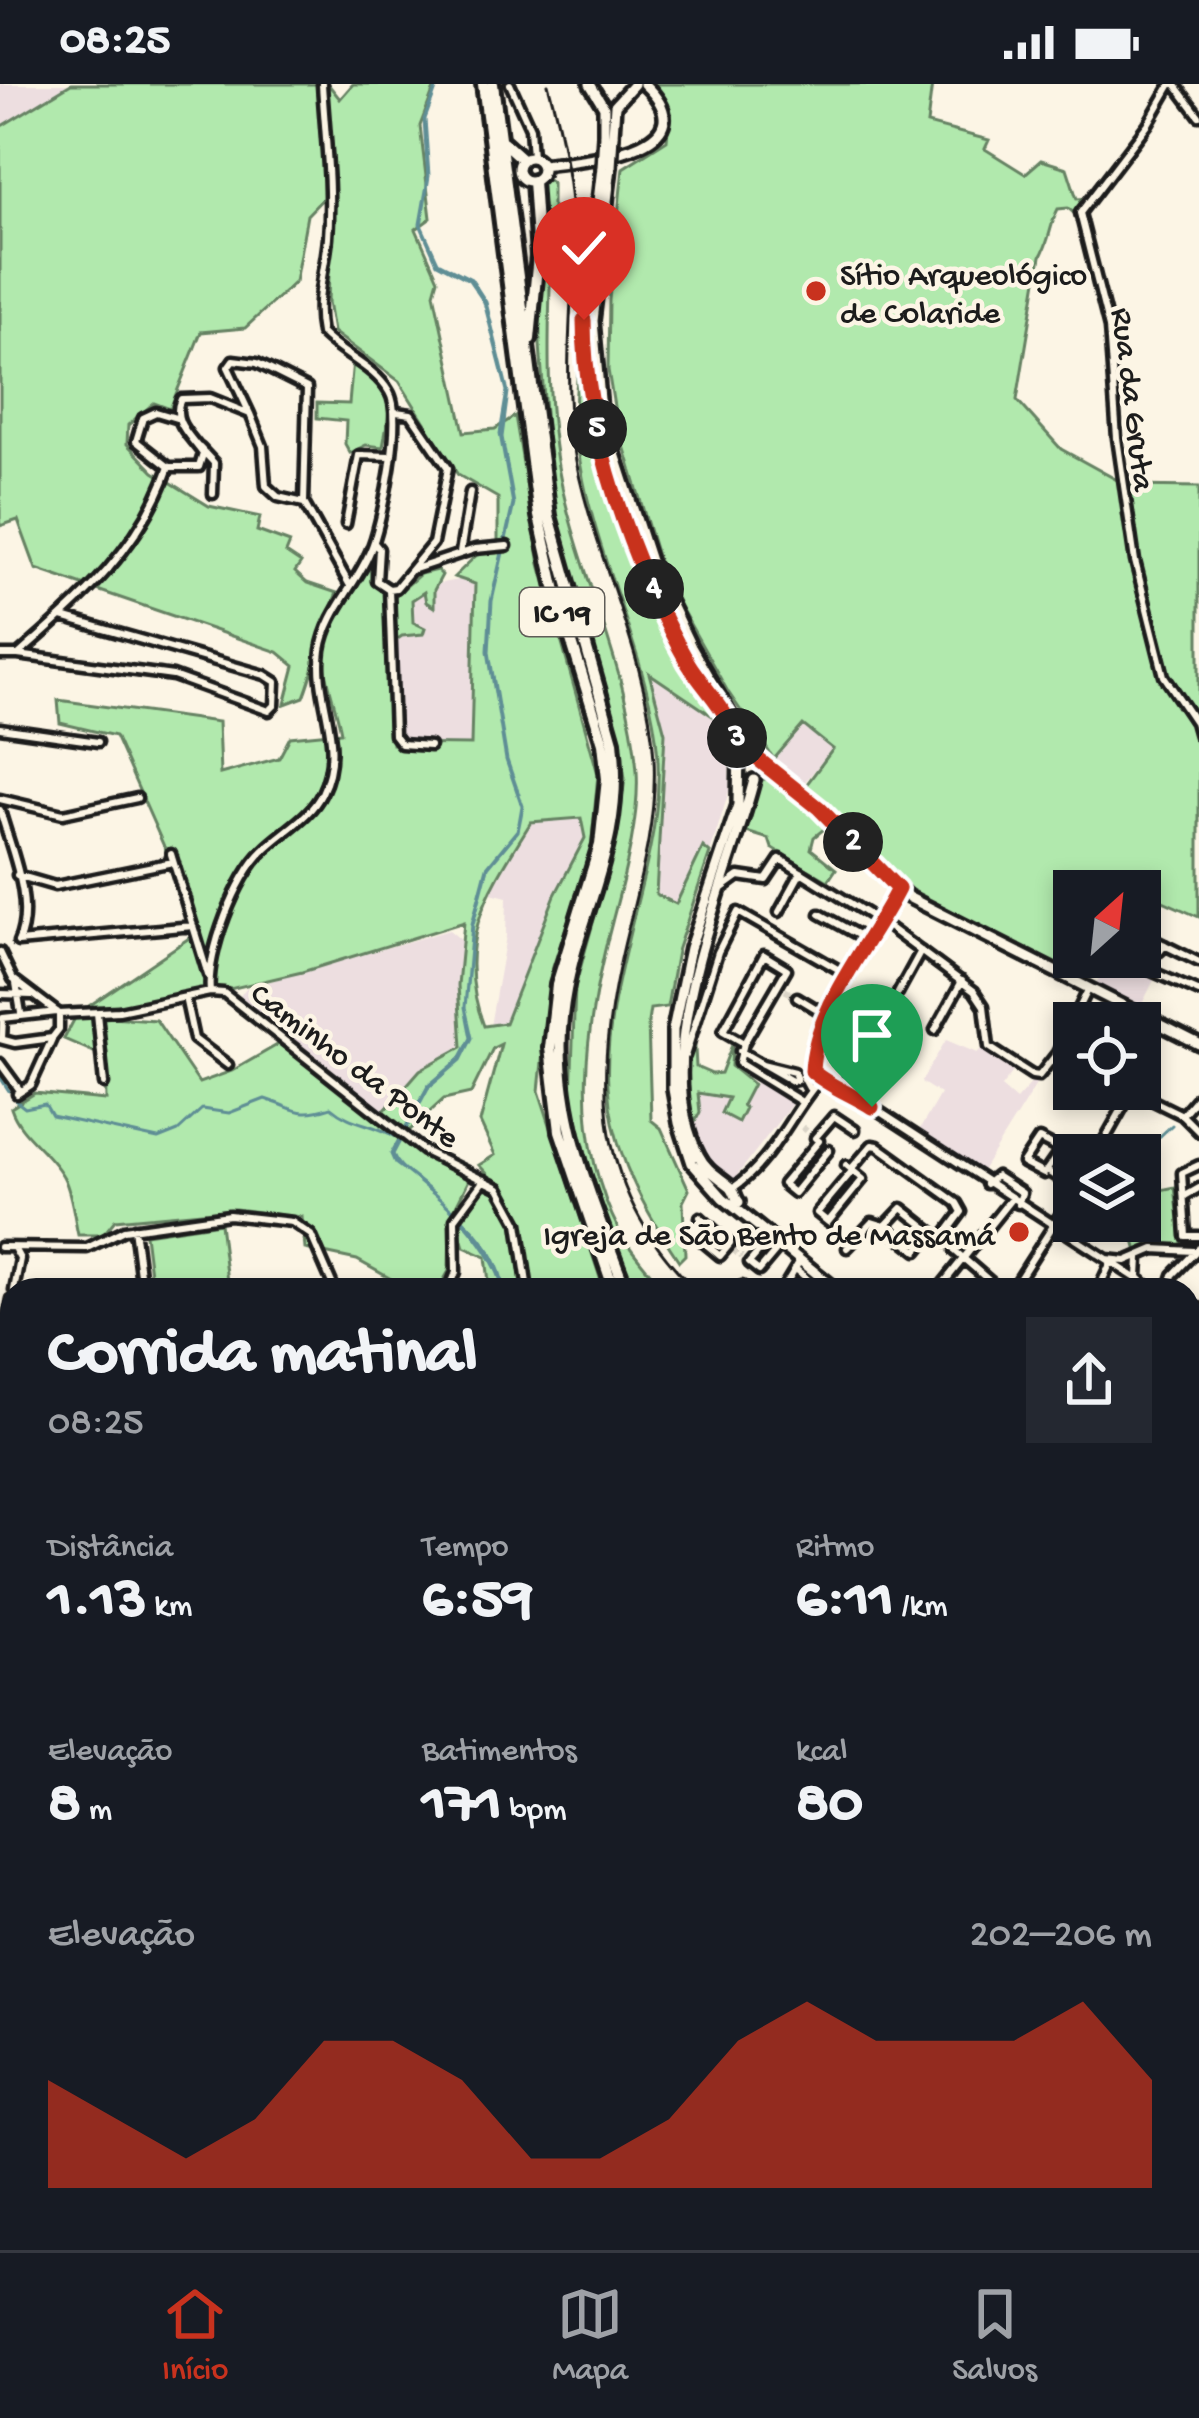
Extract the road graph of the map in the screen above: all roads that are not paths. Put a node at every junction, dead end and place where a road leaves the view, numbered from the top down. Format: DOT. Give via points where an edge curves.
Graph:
graph roads {
  1 [pos="322,84"];
  2 [pos="482,84"];
  3 [pos="493,84"];
  4 [pos="510,84"];
  5 [pos="590,84"];
  6 [pos="644,84"];
  7 [pos="1173,84"];
  8 [pos="628,91"];
  9 [pos="598,95"];
  10 [pos="656,97"];
  11 [pos="1199,116"];
  12 [pos="608,135"];
  13 [pos="500,138"];
  14 [pos="527,158"];
  15 [pos="542,166"];
  16 [pos="606,167"];
  17 [pos="533,181"];
  18 [pos="528,360"];
  19 [pos="396,412"];
  20 [pos="250,414"];
  21 [pos="176,418"];
  22 [pos="197,446"];
  23 [pos="390,455"];
  24 [pos="170,467"];
  25 [pos="470,492"];
  26 [pos="213,494"];
  27 [pos="304,503"];
  28 [pos="346,524"];
  29 [pos="373,545"];
  30 [pos="507,546"];
  31 [pos="460,553"];
  32 [pos="411,570"];
  33 [pos="350,585"];
  34 [pos="389,591"];
  35 [pos="62,617"];
  36 [pos="0,655"];
  37 [pos="18,655"];
  38 [pos="0,728"];
  39 [pos="1199,736"];
  40 [pos="98,742"];
  41 [pos="430,746"];
  42 [pos="757,758"];
  43 [pos="738,759"];
  44 [pos="738,776"];
  45 [pos="756,778"];
  46 [pos="785,779"];
  47 [pos="137,798"];
  48 [pos="0,799"];
  49 [pos="0,810"];
  50 [pos="10,849"];
  51 [pos="0,850"];
  52 [pos="801,872"];
  53 [pos="17,875"];
  54 [pos="721,889"];
  55 [pos="898,889"];
  56 [pos="779,911"];
  57 [pos="820,914"];
  58 [pos="880,922"];
  59 [pos="193,926"];
  60 [pos="868,941"];
  61 [pos="18,942"];
  62 [pos="1161,944"];
  63 [pos="921,951"];
  64 [pos="1,953"];
  65 [pos="1199,962"];
  66 [pos="0,969"];
  67 [pos="10,972"];
  68 [pos="1161,975"];
  69 [pos="850,976"];
  70 [pos="210,979"];
  71 [pos="962,981"];
  72 [pos="16,982"];
  73 [pos="1088,990"];
  74 [pos="210,992"];
  75 [pos="1199,992"];
  76 [pos="898,993"];
  77 [pos="0,994"];
  78 [pos="33,995"];
  79 [pos="15,997"];
  80 [pos="185,997"];
  81 [pos="797,998"];
  82 [pos="1082,1002"];
  83 [pos="21,1013"];
  84 [pos="58,1013"];
  85 [pos="97,1013"];
  86 [pos="826,1014"];
  87 [pos="935,1030"];
  88 [pos="52,1038"];
  89 [pos="1,1039"];
  90 [pos="864,1043"];
  91 [pos="1199,1044"];
  92 [pos="742,1047"];
  93 [pos="879,1052"];
  94 [pos="1053,1058"];
  95 [pos="0,1063"];
  96 [pos="228,1065"];
  97 [pos="682,1065"];
  98 [pos="812,1071"];
  99 [pos="800,1077"];
  100 [pos="819,1081"];
  101 [pos="104,1084"];
  102 [pos="809,1088"];
  103 [pos="842,1088"];
  104 [pos="854,1095"];
  105 [pos="1199,1095"];
  106 [pos="802,1102"];
  107 [pos="1161,1105"];
  108 [pos="1182,1115"];
  109 [pos="793,1121"];
  110 [pos="802,1127"];
  111 [pos="855,1130"];
  112 [pos="1199,1132"];
  113 [pos="815,1138"];
  114 [pos="1053,1146"];
  115 [pos="1053,1164"];
  116 [pos="1199,1165"];
  117 [pos="850,1168"];
  118 [pos="1048,1171"];
  119 [pos="1053,1175"];
  120 [pos="484,1180"];
  121 [pos="1199,1188"];
  122 [pos="728,1193"];
  123 [pos="1185,1196"];
  124 [pos="1014,1202"];
  125 [pos="700,1217"];
  126 [pos="885,1226"];
  127 [pos="1052,1226"];
  128 [pos="134,1228"];
  129 [pos="712,1229"];
  130 [pos="932,1232"];
  131 [pos="1199,1235"];
  132 [pos="772,1236"];
  133 [pos="782,1244"];
  134 [pos="0,1246"];
  135 [pos="13,1247"];
  136 [pos="847,1248"];
  137 [pos="1197,1249"];
  138 [pos="956,1251"];
  139 [pos="1166,1252"];
  140 [pos="1139,1258"];
  141 [pos="964,1259"];
  142 [pos="1112,1262"];
  143 [pos="798,1264"];
  144 [pos="985,1277"];
  145 [pos="16,1278"];
  146 [pos="141,1278"];
  147 [pos="330,1278"];
  148 [pos="454,1278"];
  149 [pos="526,1278"];
  150 [pos="610,1278"];
  151 [pos="622,1278"];
  152 [pos="789,1278"];
  153 [pos="810,1278"];
  154 [pos="821,1278"];
  155 [pos="826,1278"];
  156 [pos="948,1278"];
  157 [pos="1020,1278"];
  158 [pos="1104,1278"];
  159 [pos="1135,1278"];
  160 [pos="1141,1278"];
  161 [pos="1172,1278"];
  1 -- 19 [label="street" via="328,212 316,294 321,332 388,389"];
  2 -- 150 [label="highway, IC 19" via="539,515 607,779 600,845 557,985 550,1048 560,1131"];
  3 -- 13 [label="highway, IC 19"];
  4 -- 14 [label="street" via="530,128"];
  5 -- 9 [label="main road"];
  6 -- 10 [label="main road"];
  7 -- 11 [label="street"];
  7 -- 39 [label="street, Rua da Gruta" via="1079,213 1109,328 1135,561 1164,676"];
  8 -- 9 [label="main road"];
  8 -- 10 [label="main road"];
  8 -- 12 [label="main road"];
  9 -- 12 [label="main road"];
  10 -- 15 [label="main road" via="661,121 646,144"];
  12 -- 16 [label="main road, bridge"];
  13 -- 14 [label="highway"];
  13 -- 18 [label="highway, IC 19"];
  14 -- 15 [label="main road"];
  14 -- 17 [label="main road" via="518,175"];
  15 -- 17 [label="main road"];
  16 -- 42 [label="main road" via="593,321 601,411 650,561"];
  16 -- 43 [label="main road" via="584,320 590,401 630,535 689,664 735,730"];
  17 -- 18 [label="highway" via="538,256"];
  18 -- 151 [label="highway, IC 19" via="549,516 614,741 610,847 567,984 560,1045 569,1125"];
  19 -- 23 [label="street"];
  19 -- 32 [label="street" via="411,414 448,468 436,536"];
  20 -- 21 [label="street" via="191,396"];
  20 -- 27 [label="street" via="266,486"];
  20 -- 27 [label="street" via="228,367 233,360 307,388"];
  21 -- 22 [label="street"];
  21 -- 24 [label="street" via="149,414 135,435"];
  22 -- 24 [label="street" via="199,467"];
  22 -- 26 [label="street" via="214,463"];
  23 -- 28 [label="street" via="359,455"];
  23 -- 29 [label="street"];
  24 -- 35 [label="street" via="155,507 119,559"];
  25 -- 31 [label="street"];
  27 -- 33 [label="street"];
  29 -- 33 [label="street"];
  29 -- 34 [label="street" via="377,581"];
  30 -- 31 [label="street"];
  31 -- 32 [label="street"];
  32 -- 34 [label="street"];
  33 -- 70 [label="street" via="321,651 334,741 326,787 242,876"];
  34 -- 41 [label="street" via="394,735 401,744"];
  35 -- 37 [label="street"];
  35 -- 37 [label="street" via="265,675 276,682 275,705 268,711 173,676"];
  36 -- 37 [label="street"];
  38 -- 40 [label="street"];
  42 -- 43 [label="main road"];
  42 -- 45 [label="main road"];
  42 -- 46 [label="main road"];
  43 -- 44 [label="main road"];
  44 -- 45 [label="main road"];
  44 -- 122 [label="main road" via="738,805 690,948 671,1057 692,1163"];
  45 -- 46 [label="main road"];
  45 -- 54 [label="main road"];
  46 -- 55 [label="main road"];
  47 -- 48 [label="street" via="63,814"];
  49 -- 50 [label="street"];
  50 -- 51 [label="street"];
  50 -- 53 [label="street"];
  52 -- 54 [label="street" via="780,859 766,880 739,876"];
  52 -- 56 [label="street"];
  52 -- 58 [label="street"];
  53 -- 59 [label="street" via="56,886 172,858"];
  53 -- 61 [label="street" via="24,902"];
  54 -- 97 [label="main road" via="691,994"];
  55 -- 58 [label="street"];
  55 -- 73 [label="main road"];
  57 -- 60 [label="street"];
  58 -- 60 [label="street"];
  58 -- 63 [label="street"];
  59 -- 61 [label="street"];
  59 -- 70 [label="street"];
  60 -- 69 [label="street"];
  61 -- 64 [label="street"];
  62 -- 65 [label="street"];
  63 -- 71 [label="street"];
  63 -- 76 [label="street"];
  64 -- 67 [label="street"];
  66 -- 67 [label="street"];
  67 -- 72 [label="street"];
  68 -- 75 [label="street"];
  69 -- 86 [label="street"];
  69 -- 97 [label="street" via="734,914"];
  70 -- 74 [label="street"];
  71 -- 87 [label="street"];
  71 -- 94 [label="street" via="984,1006 989,1047 1039,1076"];
  72 -- 78 [label="street"];
  72 -- 79 [label="street"];
  73 -- 82 [label="street"];
  73 -- 91 [label="main road"];
  74 -- 80 [label="street, Caminho da Ponte"];
  74 -- 120 [label="street, Caminho da Ponte" via="224,993 409,1139"];
  77 -- 79 [label="street"];
  78 -- 79 [label="street"];
  78 -- 84 [label="street"];
  79 -- 83 [label="street"];
  80 -- 85 [label="street, Caminho da Ponte"];
  80 -- 96 [label="street" via="194,1039"];
  81 -- 86 [label="street"];
  83 -- 84 [label="street, Caminho da Ponte"];
  83 -- 89 [label="street" via="2,1020"];
  84 -- 85 [label="street, Caminho da Ponte"];
  84 -- 88 [label="street"];
  85 -- 101 [label="street"];
  86 -- 98 [label="street"];
  88 -- 89 [label="street"];
  88 -- 95 [label="street" via="32,1085 19,1092"];
  90 -- 93 [label="street"];
  90 -- 93 [label="street" via="853,1032 862,1019 907,1044 896,1062"];
  90 -- 103 [label="street"];
  92 -- 92 [label="street" via="788,969 764,955 723,1031"];
  92 -- 99 [label="street" via="792,1082"];
  92 -- 106 [label="street" via="743,1068"];
  93 -- 104 [label="street"];
  97 -- 122 [label="main road" via="699,1158"];
  98 -- 99 [label="street"];
  98 -- 100 [label="street"];
  99 -- 102 [label="street"];
  100 -- 102 [label="street"];
  100 -- 103 [label="street"];
  102 -- 106 [label="street"];
  103 -- 104 [label="street"];
  104 -- 124 [label="street"];
  105 -- 108 [label="street"];
  106 -- 109 [label="street"];
  107 -- 108 [label="street"];
  108 -- 112 [label="street"];
  109 -- 110 [label="street"];
  109 -- 122 [label="street"];
  111 -- 113 [label="street" via="834,1116"];
  113 -- 113 [label="street" via="833,1153 794,1193 783,1184"];
  114 -- 118 [label="street" via="1039,1139 1023,1161"];
  115 -- 118 [label="street"];
  116 -- 123 [label="street" via="1182,1173"];
  117 -- 117 [label="street" via="818,1214 828,1222 863,1179"];
  117 -- 130 [label="street" via="872,1144 957,1203 962,1212 944,1241"];
  118 -- 119 [label="street"];
  120 -- 148 [label="street" via="455,1219"];
  120 -- 149 [label="street" via="510,1201"];
  121 -- 123 [label="street"];
  122 -- 132 [label="main road"];
  122 -- 155 [label="main road"];
  123 -- 131 [label="street" via="1186,1236"];
  124 -- 127 [label="street"];
  124 -- 141 [label="street"];
  125 -- 129 [label="street"];
  126 -- 130 [label="street" via="902,1208"];
  126 -- 130 [label="street" via="917,1251"];
  126 -- 136 [label="street" via="868,1224"];
  127 -- 142 [label="street"];
  127 -- 157 [label="street"];
  128 -- 135 [label="street" via="87,1248"];
  128 -- 146 [label="street"];
  128 -- 147 [label="street" via="229,1215 292,1222 311,1235"];
  129 -- 129 [label="street" via="731,1248 720,1256 702,1241"];
  132 -- 133 [label="main road"];
  132 -- 133 [label="street" via="750,1266 759,1271"];
  133 -- 143 [label="main road"];
  134 -- 135 [label="street"];
  135 -- 145 [label="street"];
  137 -- 139 [label="street"];
  137 -- 161 [label="street"];
  138 -- 141 [label="street"];
  139 -- 140 [label="street"];
  139 -- 161 [label="street"];
  140 -- 142 [label="street"];
  140 -- 160 [label="street"];
  141 -- 144 [label="street"];
  141 -- 156 [label="street"];
  142 -- 158 [label="street"];
  142 -- 159 [label="street"];
  143 -- 152 [label="street"];
  143 -- 153 [label="street"];
  143 -- 154 [label="main road"];
}
